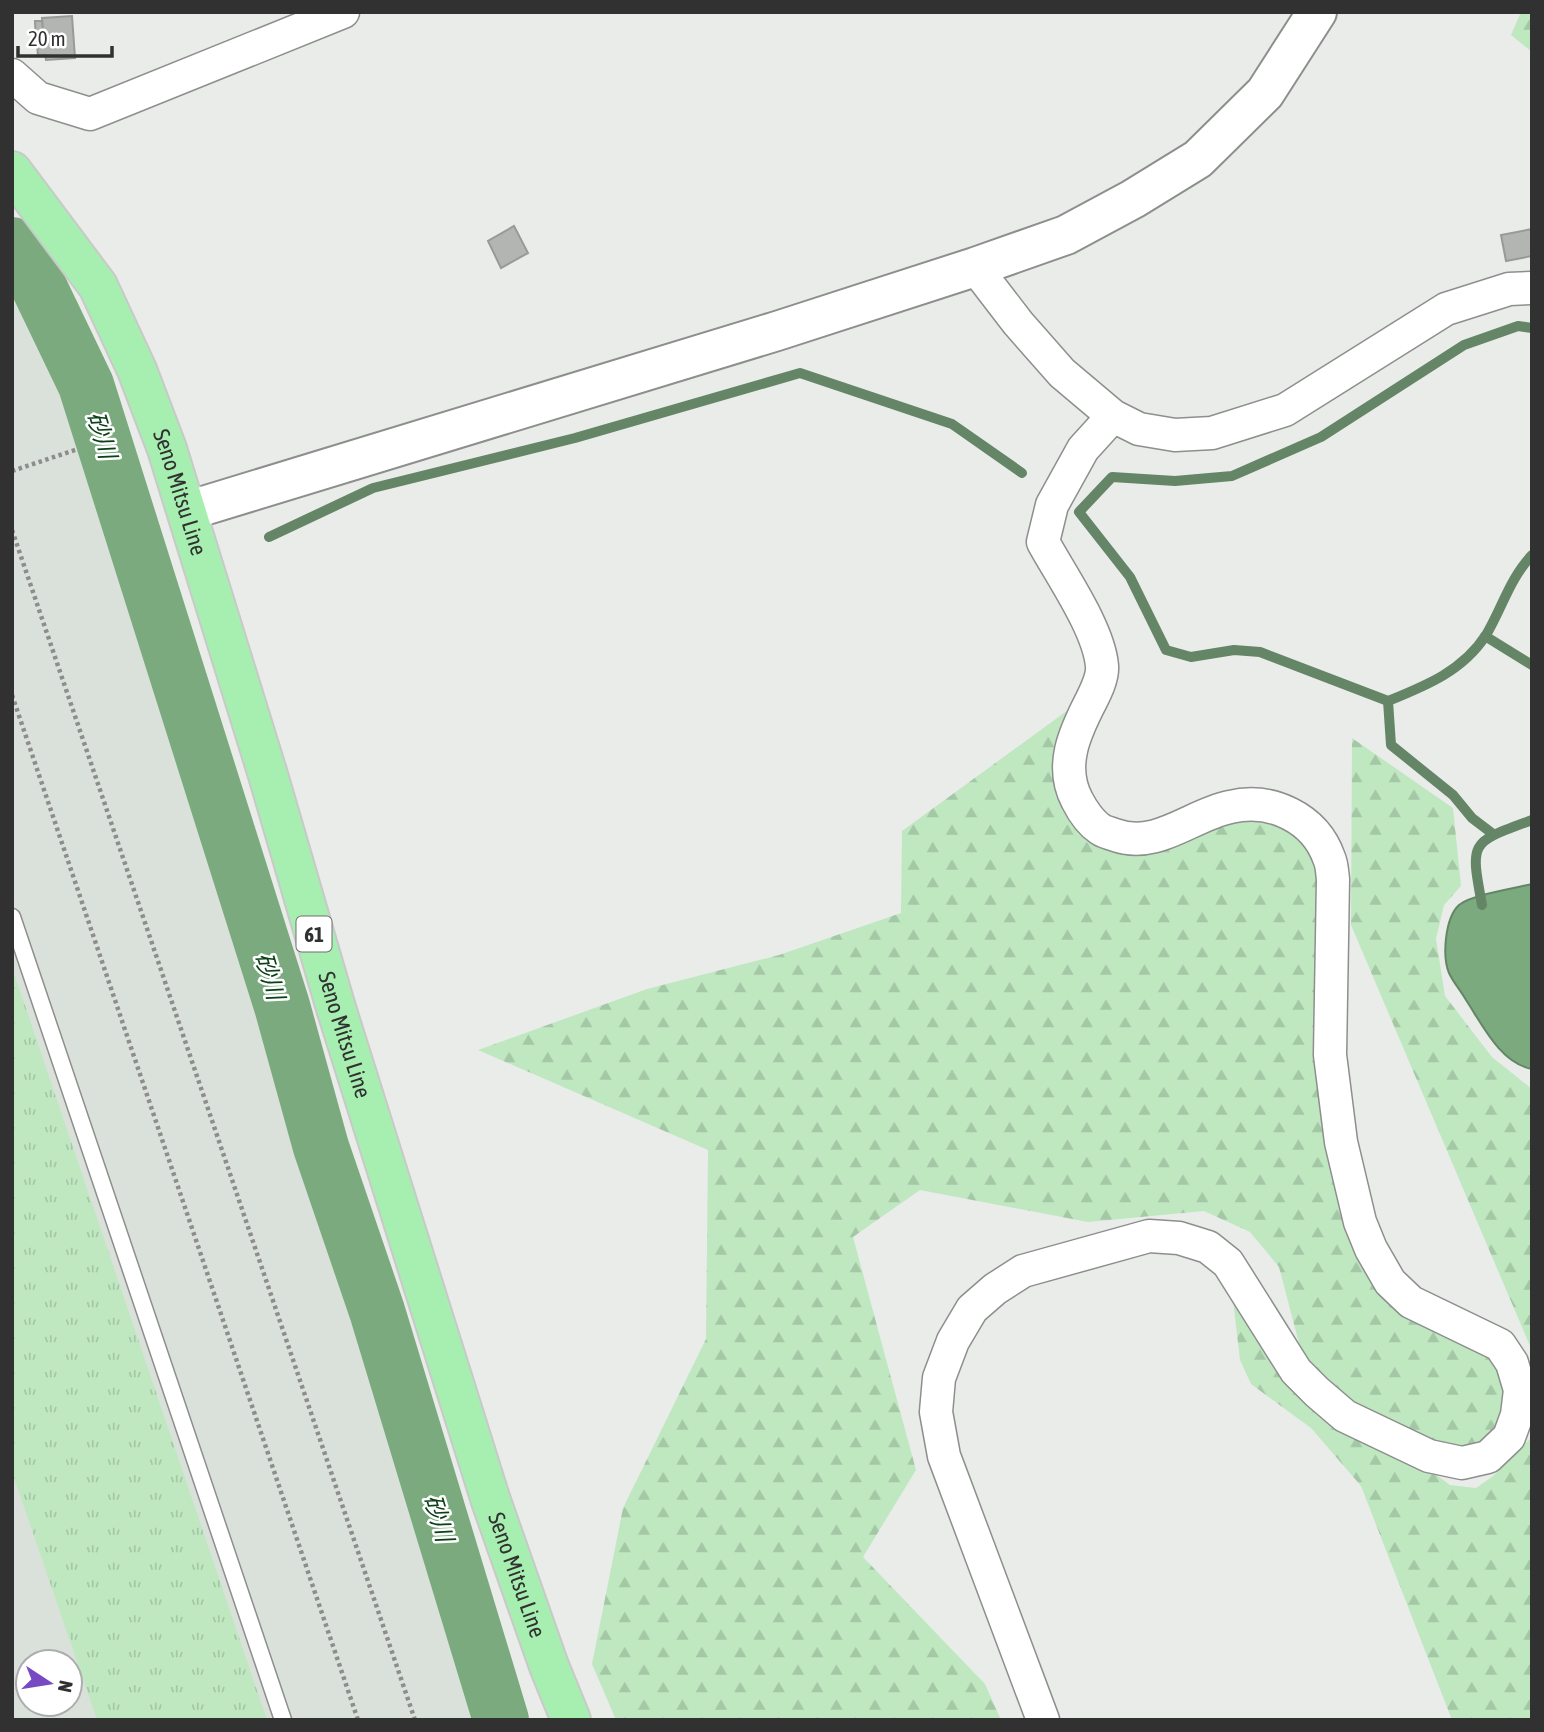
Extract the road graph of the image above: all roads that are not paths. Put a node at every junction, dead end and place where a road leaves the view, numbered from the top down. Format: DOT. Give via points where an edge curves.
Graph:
graph roads {
  1 [pos="343,12"];
  2 [pos="1317,12"];
  3 [pos="12,75"];
  4 [pos="12,171"];
  5 [pos="975,267"];
  6 [pos="1532,288"];
  7 [pos="1113,416"];
  8 [pos="187,511"];
  9 [pos="12,918"];
  10 [pos="283,1720"];
  11 [pos="571,1720"];
  12 [pos="1043,1720"];
  1 -- 3 [label="street" via="90,114 38,98"];
  2 -- 5 [label="street" via="1265,93 1198,159 1066,235"];
  4 -- 8 [label="main road, Seno Mitsu Line / 61" via="98,286 137,370"];
  5 -- 7 [label="street" via="1062,373"];
  5 -- 8 [label="street"];
  6 -- 7 [label="street" via="1509,289 1446,309 1285,410 1212,433 1175,435 1139,429"];
  7 -- 12 [label="street" via="1076,460 1052,505 1043,542 1096,638 1102,667 1097,689 1074,735 1070,787 1100,830 1124,838 1150,838 1230,807 1254,805 1278,808 1299,818 1316,836 1329,858 1333,879 1330,1055 1341,1142 1360,1222 1390,1282 1411,1302 1500,1345 1512,1363 1520,1390 1509,1437 1488,1457 1462,1463 1429,1456 1345,1416 1317,1392 1296,1371 1228,1263 1209,1247 1179,1238 1149,1236 1023,1271 995,1289 972,1309 953,1341 939,1378 936,1412 944,1455"];
  8 -- 11 [label="main road, Seno Mitsu Line / 61" via="491,1501"];
  9 -- 10 [label="lane"];
}
